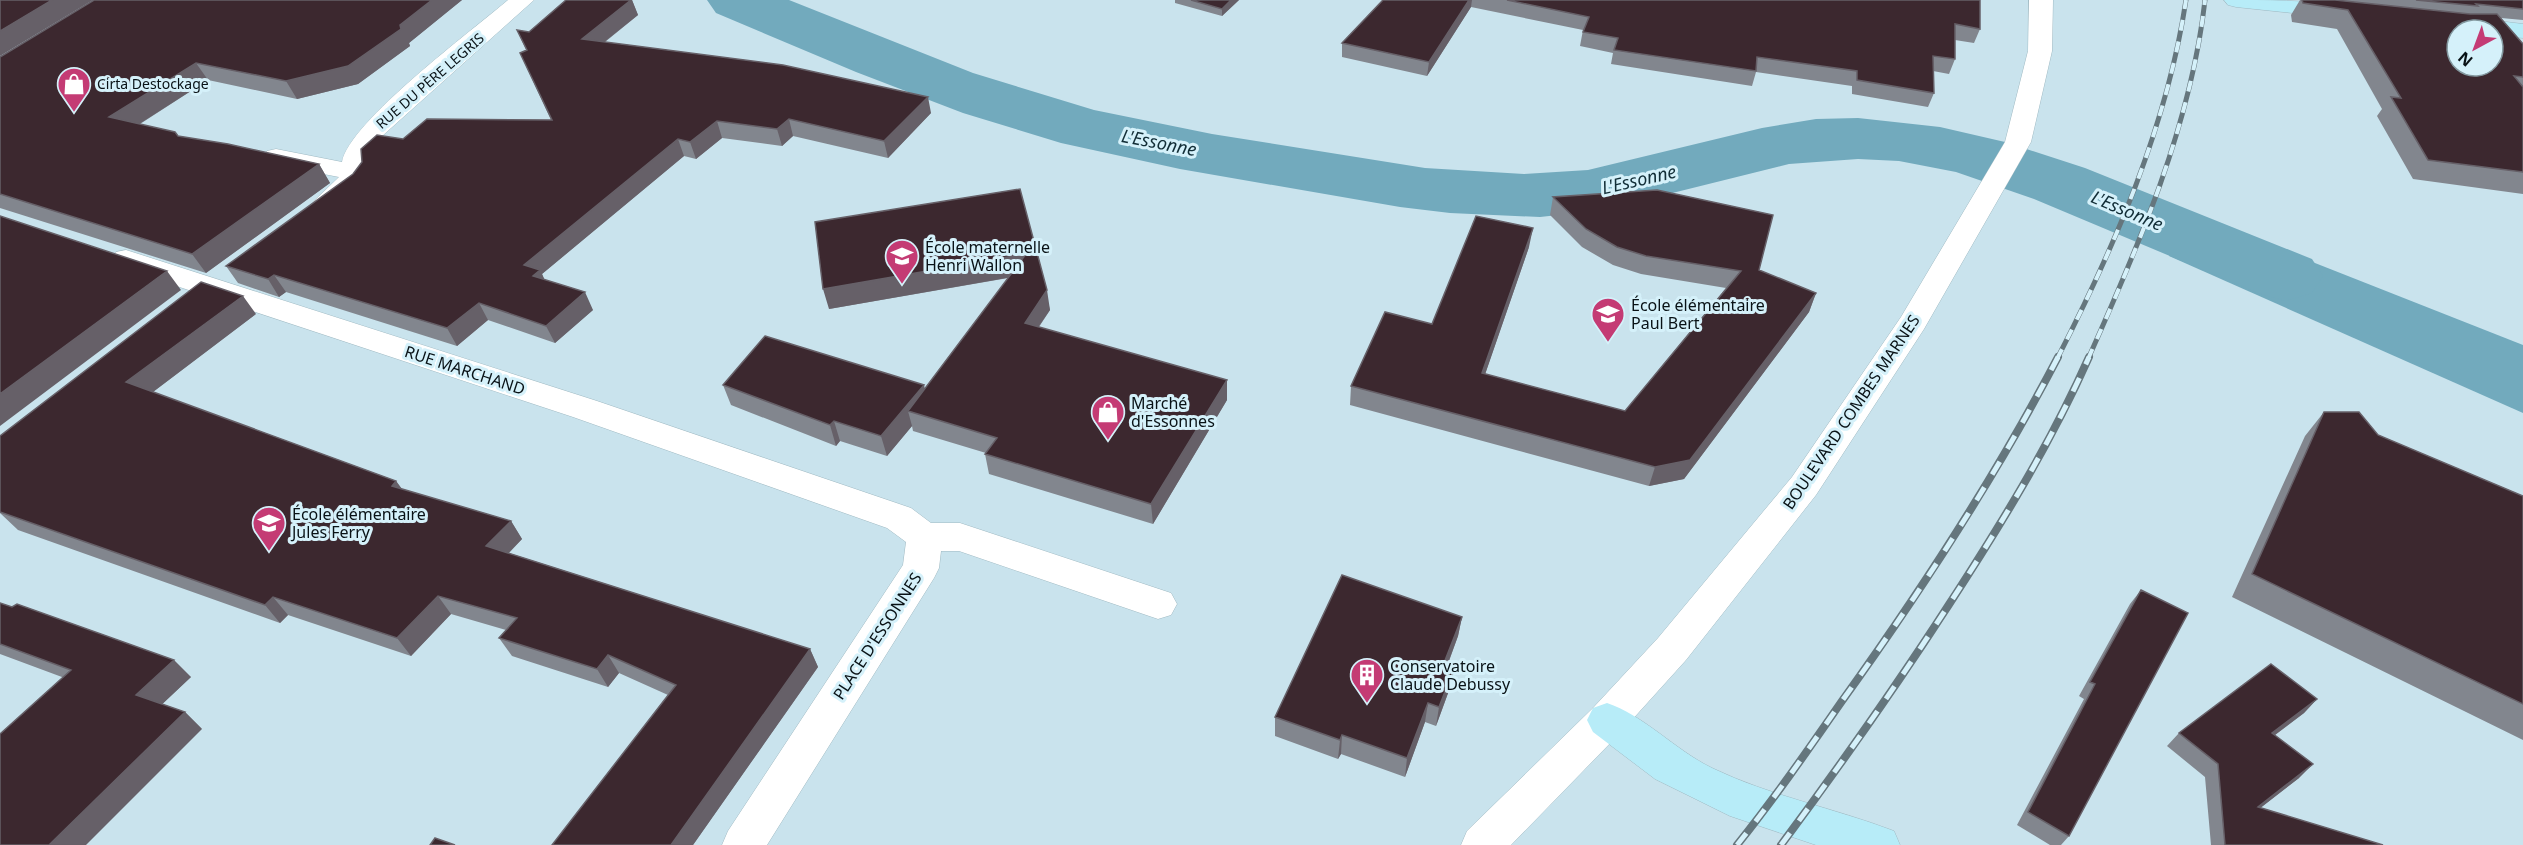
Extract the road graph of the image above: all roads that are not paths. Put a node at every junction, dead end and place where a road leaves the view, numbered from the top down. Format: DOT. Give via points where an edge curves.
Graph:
graph roads {
  1 [pos="522,0"];
  2 [pos="2042,0"];
  3 [pos="2236,0"];
  4 [pos="2362,13"];
  5 [pos="2441,22"];
  6 [pos="2523,31"];
  7 [pos="247,153"];
  8 [pos="354,172"];
  9 [pos="306,217"];
  10 [pos="100,250"];
  11 [pos="223,279"];
  12 [pos="186,304"];
  13 [pos="924,537"];
  14 [pos="1158,604"];
  15 [pos="1607,720"];
  16 [pos="743,845"];
  17 [pos="1482,845"];
  18 [pos="1879,845"];
  1 -- 8 [label="street, RUE DU PÈRE LEGRIS" via="392,111 357,153"];
  2 -- 15 [label="street, BOULEVARD COMBES MARNES" via="2040,51 2018,142 1912,322 1804,486 1672,649"];
  3 -- 4 [label="street"];
  5 -- 6 [label="street"];
  7 -- 8 [label="street"];
  8 -- 9 [label="street, RUE DU PÈRE LEGRIS" via="356,177 351,183"];
  10 -- 11 [label="street, RUE MARCHAND"];
  11 -- 12 [label="street"];
  11 -- 13 [label="street, RUE MARCHAND" via="899,518"];
  13 -- 14 [label="street" via="960,537"];
  13 -- 16 [label="street, PLACE D'ESSONNES" via="921,568"];
  15 -- 17 [label="street, BOULEVARD COMBES MARNES"];
  15 -- 18 [label="street" via="1671,766 1711,786"];
}
